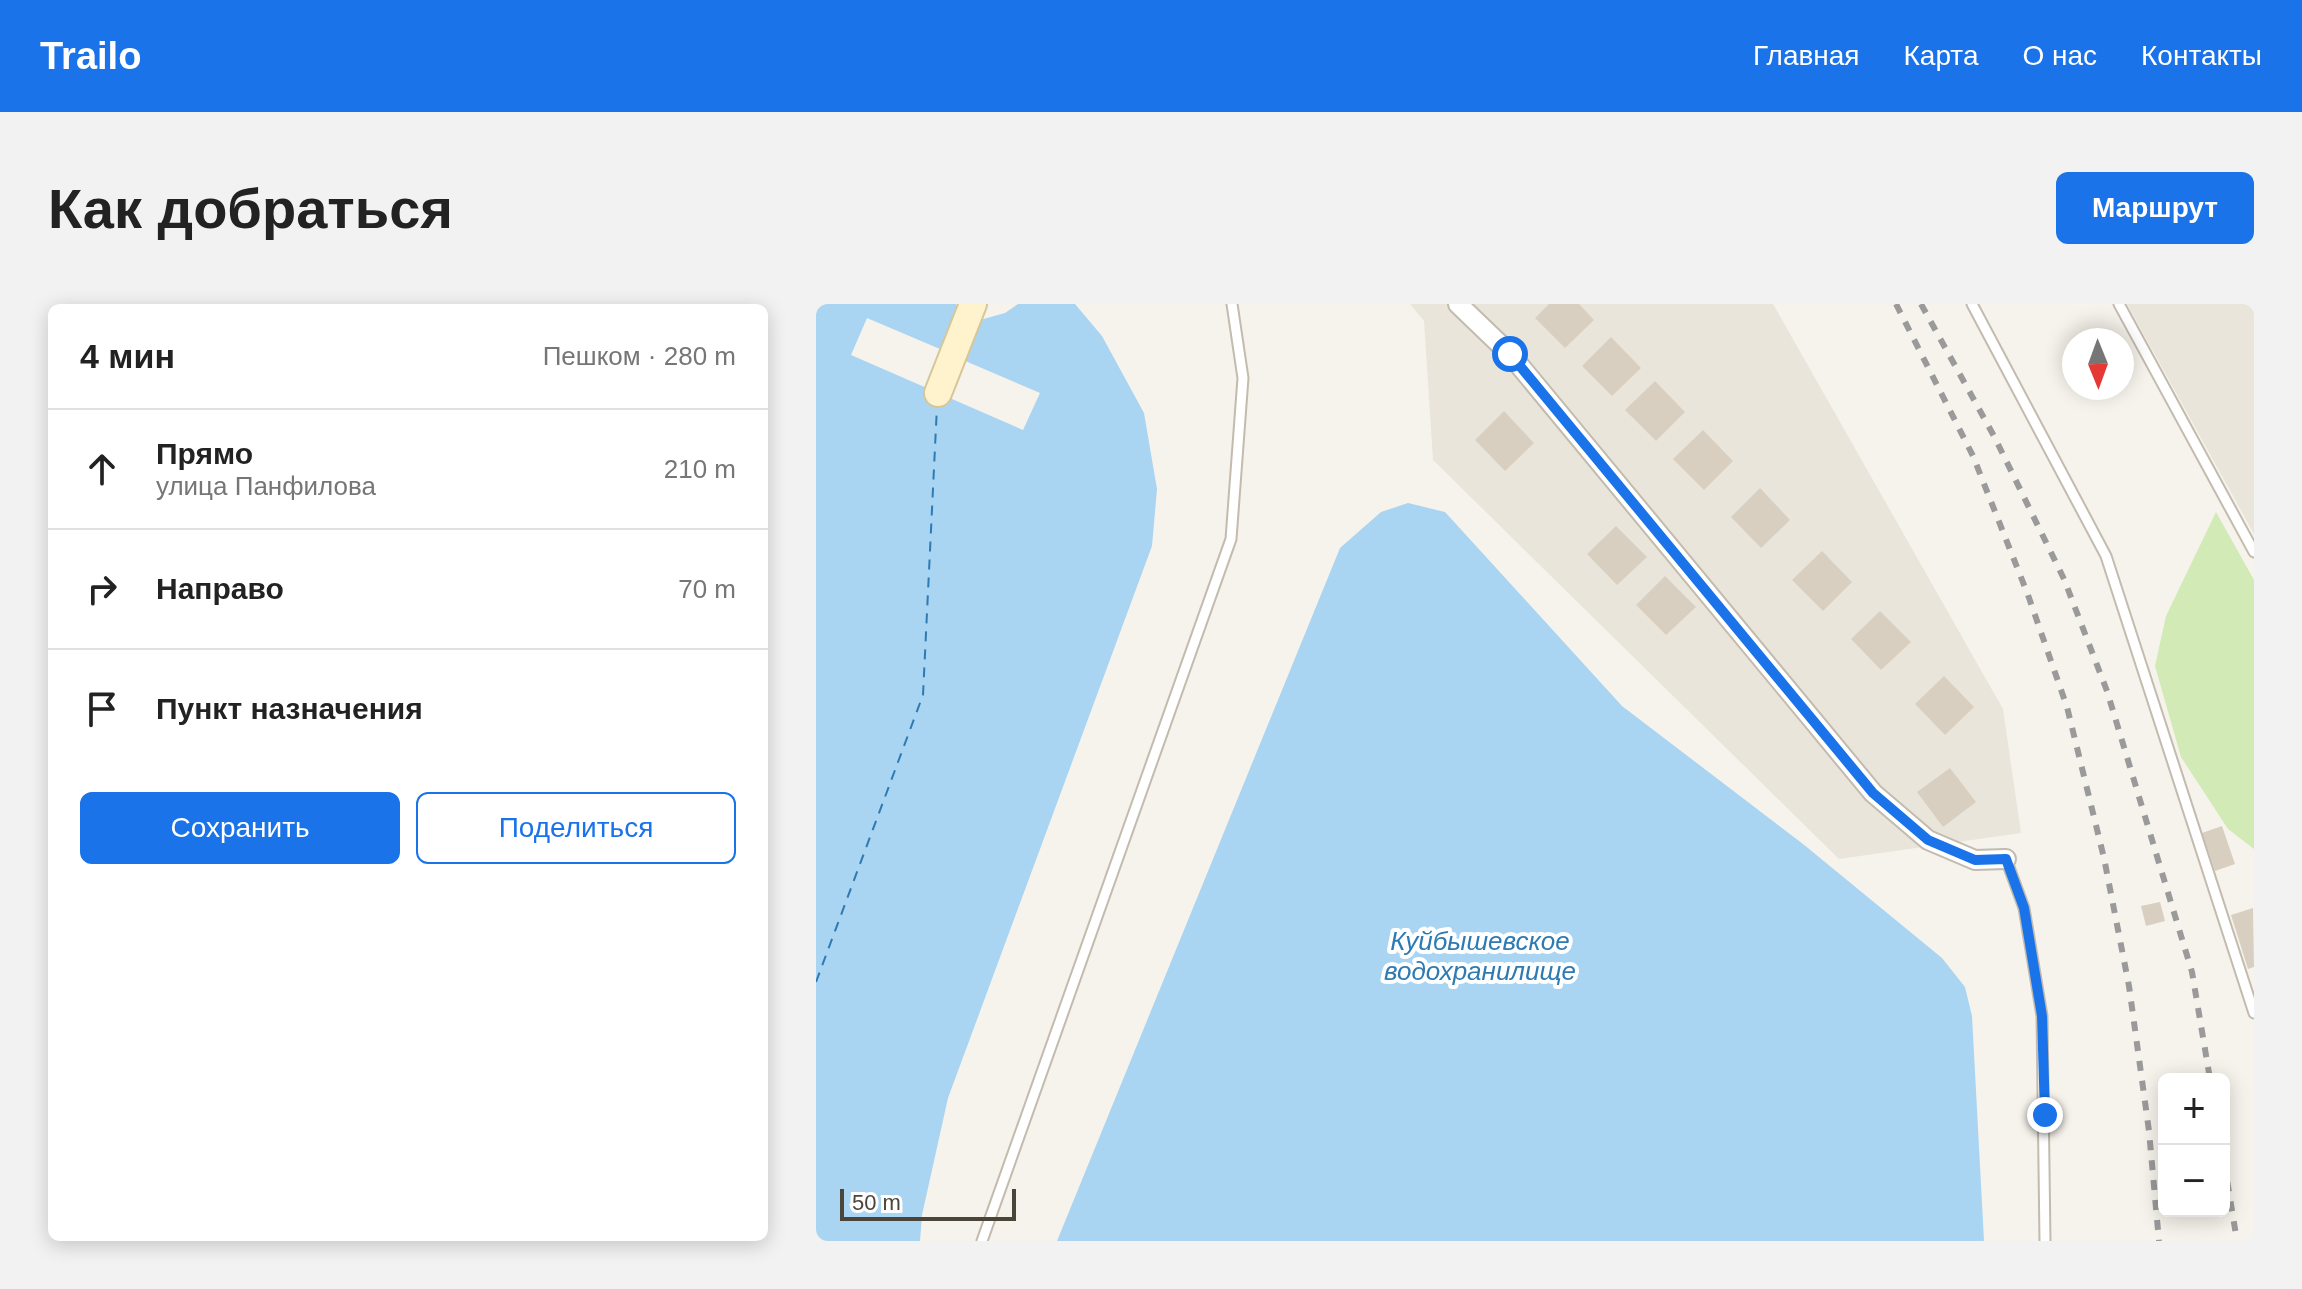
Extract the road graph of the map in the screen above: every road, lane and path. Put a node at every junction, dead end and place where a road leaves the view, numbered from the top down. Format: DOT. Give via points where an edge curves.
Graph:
graph roads {
  1 [pos="973,304"];
  2 [pos="1232,304"];
  3 [pos="1458,304"];
  4 [pos="1972,304"];
  5 [pos="2119,304"];
  6 [pos="938,393"];
  7 [pos="2254,552"];
  8 [pos="2006,859"];
  9 [pos="2254,1013"];
  10 [pos="982,1241"];
  11 [pos="2045,1241"];
  1 -- 6 [label="main road"];
  2 -- 10 [label="lane" via="1243,378 1231,539"];
  3 -- 8 [label="street" via="1510,354 1873,793 1928,840 1975,860"];
  4 -- 9 [label="lane" via="2106,556"];
  5 -- 7 [label="lane"];
  8 -- 11 [label="lane" via="2024,908 2042,1016"];
}
